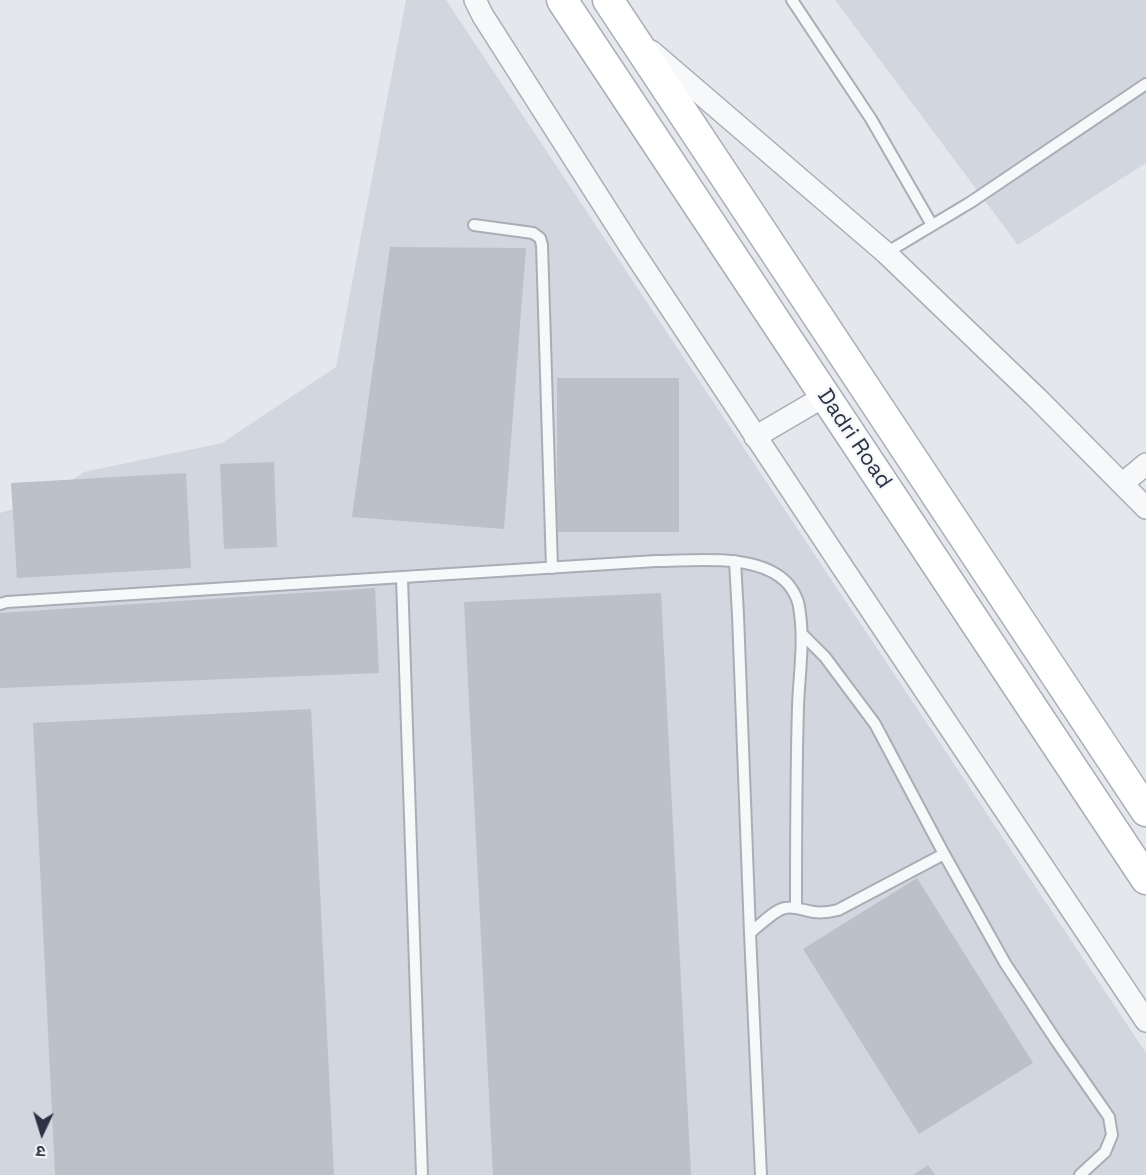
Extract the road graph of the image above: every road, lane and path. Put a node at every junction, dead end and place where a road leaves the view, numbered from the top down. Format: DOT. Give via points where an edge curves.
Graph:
graph roads {
  1 [pos="475,0"];
  2 [pos="562,0"];
  3 [pos="608,0"];
  4 [pos="792,0"];
  5 [pos="629,32"];
  6 [pos="1146,84"];
  7 [pos="474,225"];
  8 [pos="932,225"];
  9 [pos="886,252"];
  10 [pos="808,405"];
  11 [pos="755,436"];
  12 [pos="1146,464"];
  13 [pos="1122,484"];
  14 [pos="1146,508"];
  15 [pos="735,561"];
  16 [pos="552,568"];
  17 [pos="402,578"];
  18 [pos="0,604"];
  19 [pos="801,634"];
  20 [pos="1146,811"];
  21 [pos="944,854"];
  22 [pos="1146,879"];
  23 [pos="796,908"];
  24 [pos="750,933"];
  25 [pos="1146,1021"];
  26 [pos="422,1175"];
  27 [pos="761,1175"];
  28 [pos="1080,1175"];
  1 -- 11 [label="street" via="626,241"];
  2 -- 10 [label="main road, Dadri Road"];
  3 -- 5 [label="main road, Dadri Road"];
  4 -- 8 [label="lane" via="871,119"];
  5 -- 9 [label="street"];
  5 -- 20 [label="main road, Dadri Road"];
  6 -- 8 [label="lane"];
  7 -- 16 [label="lane" via="533,233 542,245"];
  8 -- 9 [label="lane"];
  9 -- 13 [label="street"];
  10 -- 11 [label="street"];
  10 -- 22 [label="main road, Dadri Road"];
  11 -- 25 [label="street"];
  12 -- 13 [label="street"];
  13 -- 14 [label="street"];
  15 -- 16 [label="lane" via="656,561"];
  15 -- 19 [label="lane" via="763,567 784,580 799,605"];
  15 -- 24 [label="lane"];
  16 -- 17 [label="lane"];
  17 -- 18 [label="lane"];
  17 -- 26 [label="lane"];
  19 -- 21 [label="lane" via="825,657 875,724"];
  19 -- 23 [label="lane"];
  21 -- 23 [label="lane" via="838,910 825,913"];
  21 -- 28 [label="lane" via="1005,963 1109,1117 1112,1135 1105,1152"];
  23 -- 24 [label="lane" via="777,911"];
  24 -- 27 [label="lane"];
}
